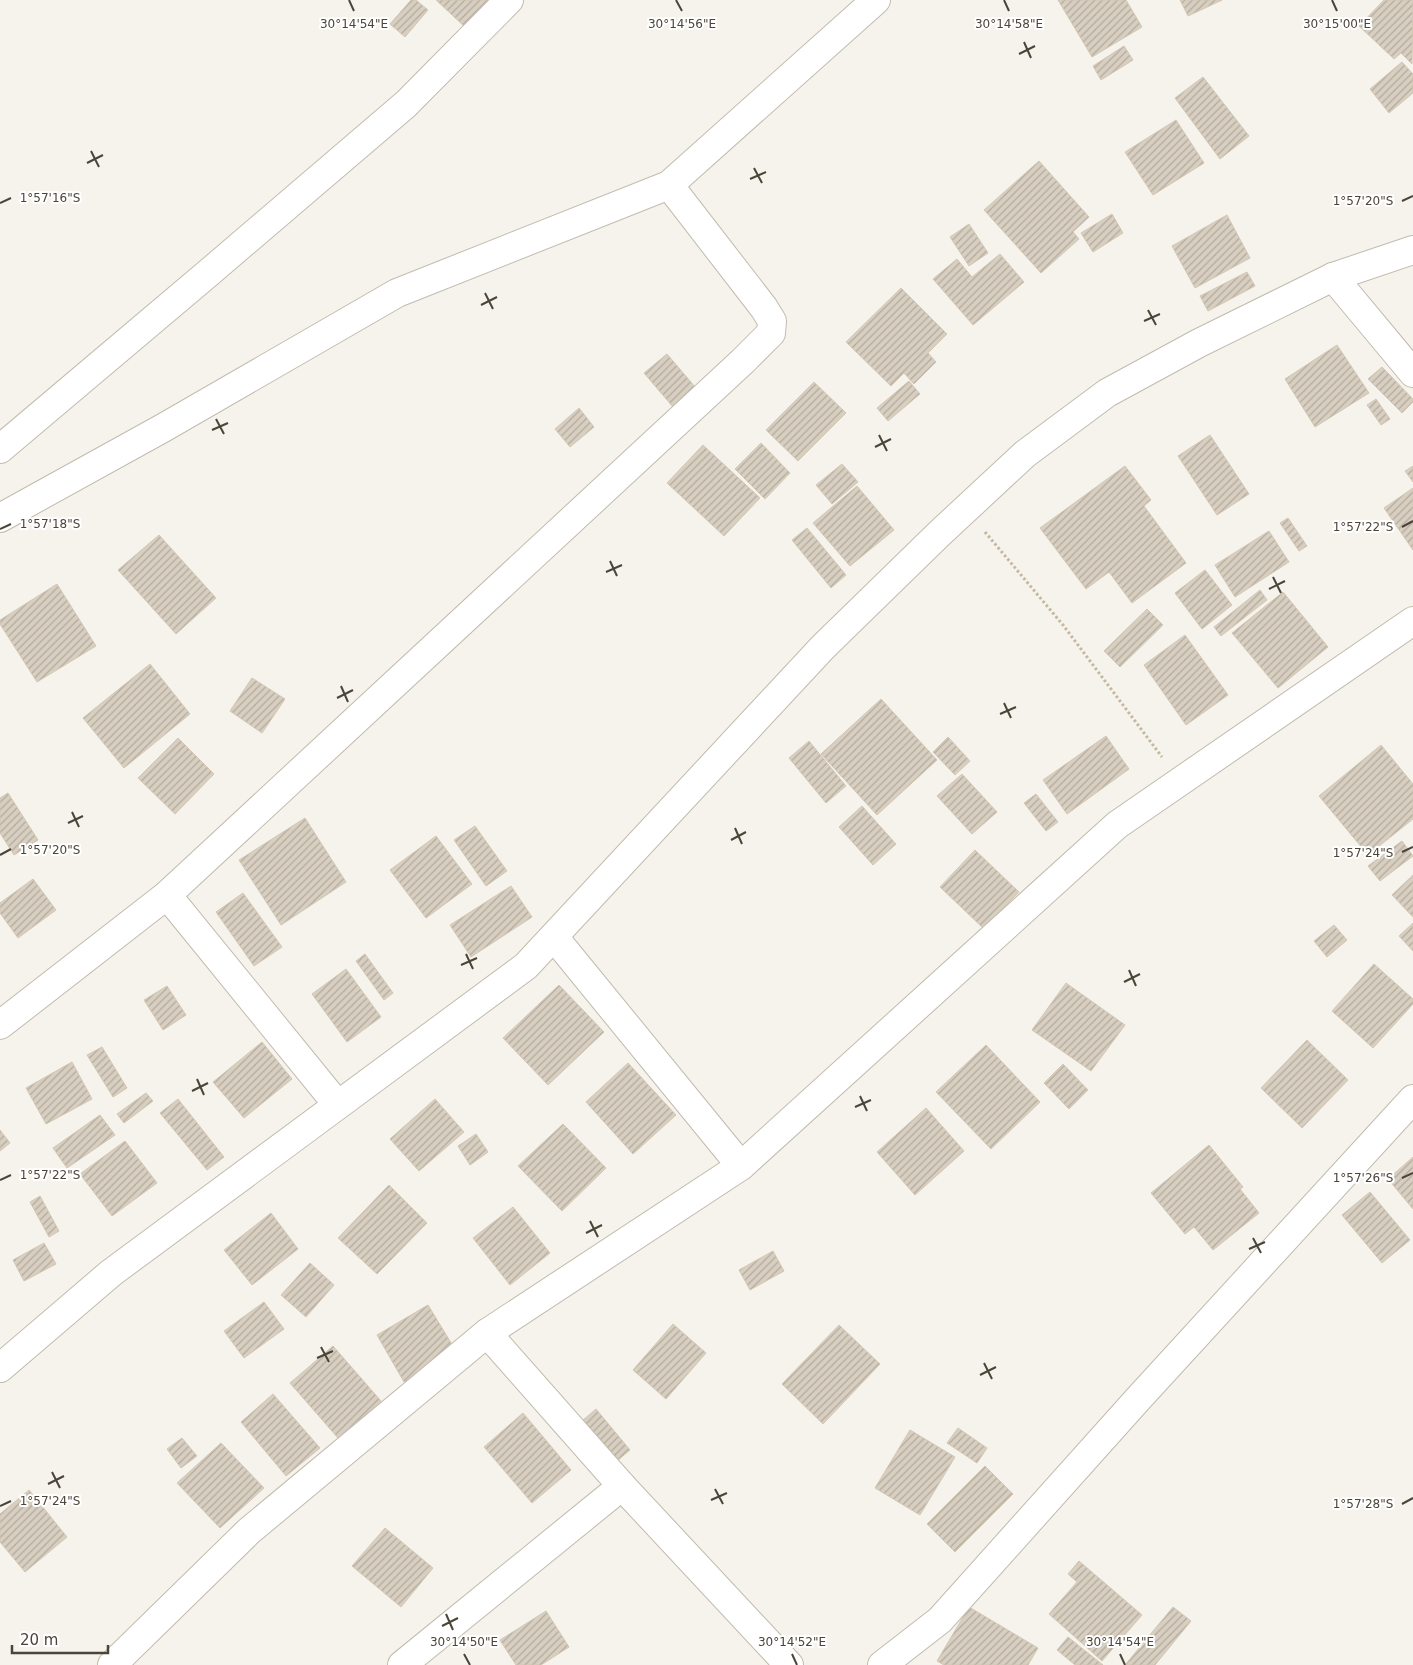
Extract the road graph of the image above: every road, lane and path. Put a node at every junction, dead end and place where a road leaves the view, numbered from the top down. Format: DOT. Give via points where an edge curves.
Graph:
graph roads {
  1 [pos="509,0"];
  2 [pos="876,0"];
  3 [pos="669,185"];
  4 [pos="1413,250"];
  5 [pos="1333,277"];
  6 [pos="1413,372"];
  7 [pos="0,449"];
  8 [pos="966,509"];
  9 [pos="0,518"];
  10 [pos="1413,621"];
  11 [pos="1180,781"];
  12 [pos="167,895"];
  13 [pos="554,937"];
  14 [pos="0,1025"];
  15 [pos="1413,1099"];
  16 [pos="337,1104"];
  17 [pos="741,1166"];
  18 [pos="487,1333"];
  19 [pos="0,1368"];
  20 [pos="622,1486"];
  21 [pos="897,1661"];
  22 [pos="112,1665"];
  23 [pos="402,1665"];
  24 [pos="790,1665"];
  1 -- 7 [label="street" via="406,104"];
  2 -- 3 [label="street"];
  3 -- 9 [label="street" via="397,293"];
  3 -- 12 [label="street" via="764,308 772,321 771,333"];
  4 -- 5 [label="street"];
  5 -- 6 [label="street"];
  5 -- 8 [label="street" via="1107,393 1025,454"];
  8 -- 11 [label="path" via="1063,625"];
  8 -- 13 [label="street" via="823,648"];
  10 -- 11 [label="street"];
  11 -- 17 [label="street" via="1117,825"];
  12 -- 14 [label="street"];
  12 -- 16 [label="street"];
  13 -- 16 [label="street" via="526,966"];
  13 -- 17 [label="street"];
  15 -- 21 [label="street" via="940,1620"];
  16 -- 19 [label="street" via="112,1272"];
  17 -- 18 [label="street"];
  18 -- 20 [label="street"];
  18 -- 22 [label="street" via="249,1532"];
  20 -- 23 [label="street"];
  20 -- 24 [label="street"];
}
